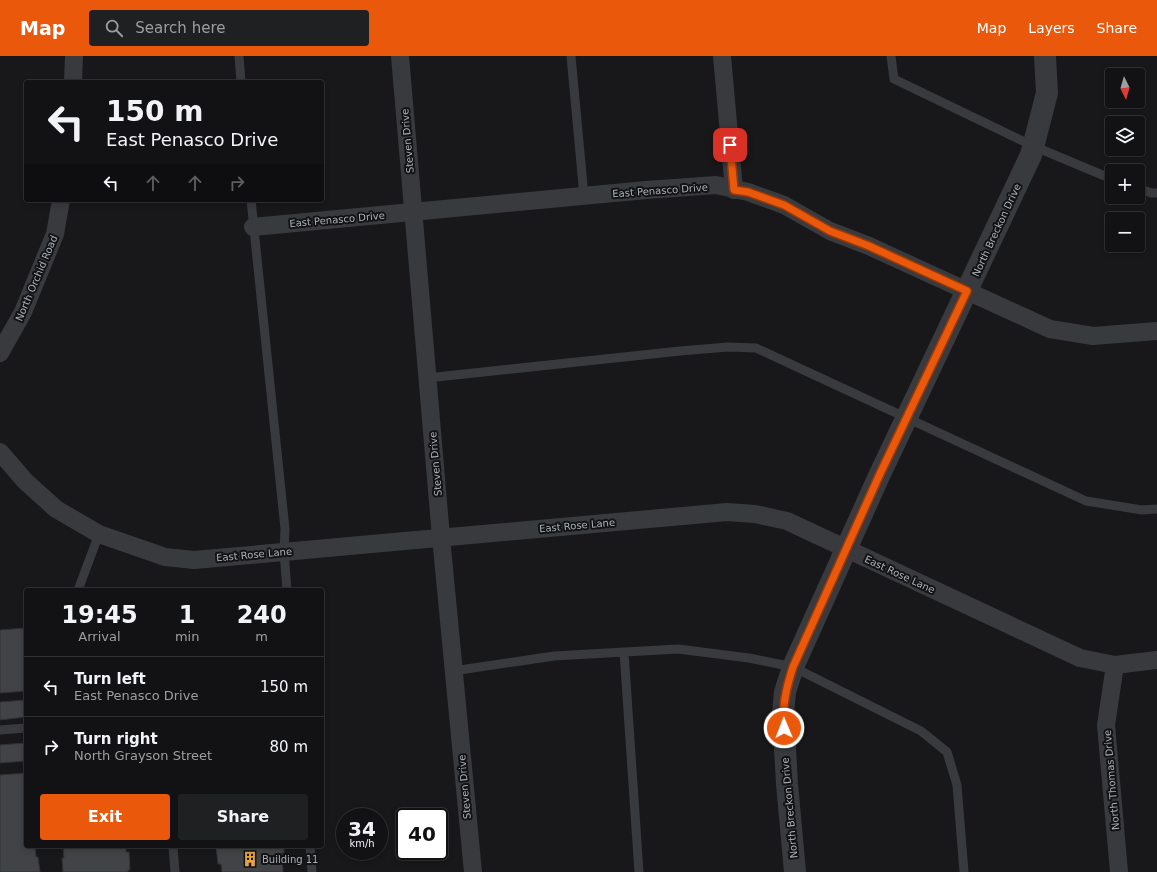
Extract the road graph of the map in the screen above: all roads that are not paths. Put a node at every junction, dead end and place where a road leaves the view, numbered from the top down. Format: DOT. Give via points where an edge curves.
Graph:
graph roads {
  1 [pos="74,56"];
  2 [pos="239,56"];
  3 [pos="400,56"];
  4 [pos="571,56"];
  5 [pos="722,56"];
  6 [pos="891,56"];
  7 [pos="1045,56"];
  8 [pos="73,80"];
  9 [pos="241,80"];
  10 [pos="1033,146"];
  11 [pos="1105,175"];
  12 [pos="734,190"];
  13 [pos="1145,191"];
  14 [pos="1157,193"];
  15 [pos="584,196"];
  16 [pos="61,202"];
  17 [pos="251,202"];
  18 [pos="413,212"];
  19 [pos="253,227"];
  20 [pos="967,291"];
  21 [pos="1157,331"];
  22 [pos="0,353"];
  23 [pos="427,378"];
  24 [pos="907,417"];
  25 [pos="0,452"];
  26 [pos="1157,509"];
  27 [pos="99,534"];
  28 [pos="441,537"];
  29 [pos="847,549"];
  30 [pos="284,552"];
  31 [pos="79,588"];
  32 [pos="287,588"];
  33 [pos="624,652"];
  34 [pos="1157,660"];
  35 [pos="1115,665"];
  36 [pos="793,667"];
  37 [pos="453,671"];
  38 [pos="24,728"];
  39 [pos="0,730"];
  40 [pos="173,848"];
  41 [pos="310,848"];
  42 [pos="175,872"];
  43 [pos="312,872"];
  44 [pos="472,872"];
  45 [pos="639,872"];
  46 [pos="795,872"];
  47 [pos="964,872"];
  48 [pos="1119,872"];
  1 -- 8 [label="street"];
  2 -- 9 [label="lane"];
  3 -- 18 [label="street, Steven Drive"];
  4 -- 15 [label="lane"];
  5 -- 12 [label="street"];
  6 -- 10 [label="lane" via="894,79"];
  7 -- 10 [label="street, North Breckon Drive" via="1047,94"];
  10 -- 11 [label="lane"];
  10 -- 20 [label="street, North Breckon Drive" via="1031,156"];
  12 -- 15 [label="street, East Penasco Drive" via="716,186"];
  12 -- 20 [label="street, East Penasco Drive" via="748,192 784,205 830,231"];
  13 -- 14 [label="lane"];
  15 -- 18 [label="street, East Penasco Drive"];
  16 -- 22 [label="street, North Orchid Road" via="55,234 23,312"];
  17 -- 19 [label="lane"];
  18 -- 19 [label="street, East Penasco Drive"];
  18 -- 23 [label="street, Steven Drive"];
  19 -- 30 [label="lane" via="285,529"];
  20 -- 21 [label="street, East Penasco Drive" via="1050,329 1093,336"];
  20 -- 24 [label="street, North Breckon Drive"];
  23 -- 24 [label="lane" via="680,351 728,347 756,348"];
  23 -- 28 [label="street, Steven Drive"];
  24 -- 26 [label="lane" via="1086,501 1142,510"];
  24 -- 29 [label="street, North Breckon Drive"];
  25 -- 27 [label="street, East Rose Lane" via="25,481 56,509"];
  27 -- 30 [label="street, East Rose Lane" via="165,557 194,560"];
  27 -- 31 [label="lane"];
  28 -- 29 [label="street, East Rose Lane" via="726,512 755,514 787,521"];
  28 -- 30 [label="street, East Rose Lane"];
  28 -- 37 [label="street, Steven Drive"];
  29 -- 35 [label="street, East Rose Lane" via="1080,658"];
  29 -- 36 [label="street, North Breckon Drive"];
  30 -- 32 [label="lane"];
  33 -- 36 [label="lane" via="678,649 749,658"];
  33 -- 37 [label="lane" via="554,656"];
  33 -- 45 [label="lane"];
  34 -- 35 [label="street, East Rose Lane"];
  35 -- 48 [label="street, North Thomas Drive" via="1106,725"];
  36 -- 46 [label="street, North Breckon Drive" via="785,692 783,714"];
  36 -- 47 [label="lane" via="921,731 947,752 957,785"];
  37 -- 44 [label="street, Steven Drive"];
  38 -- 39 [label="lane"];
  40 -- 42 [label="lane"];
  41 -- 43 [label="lane"];
}
